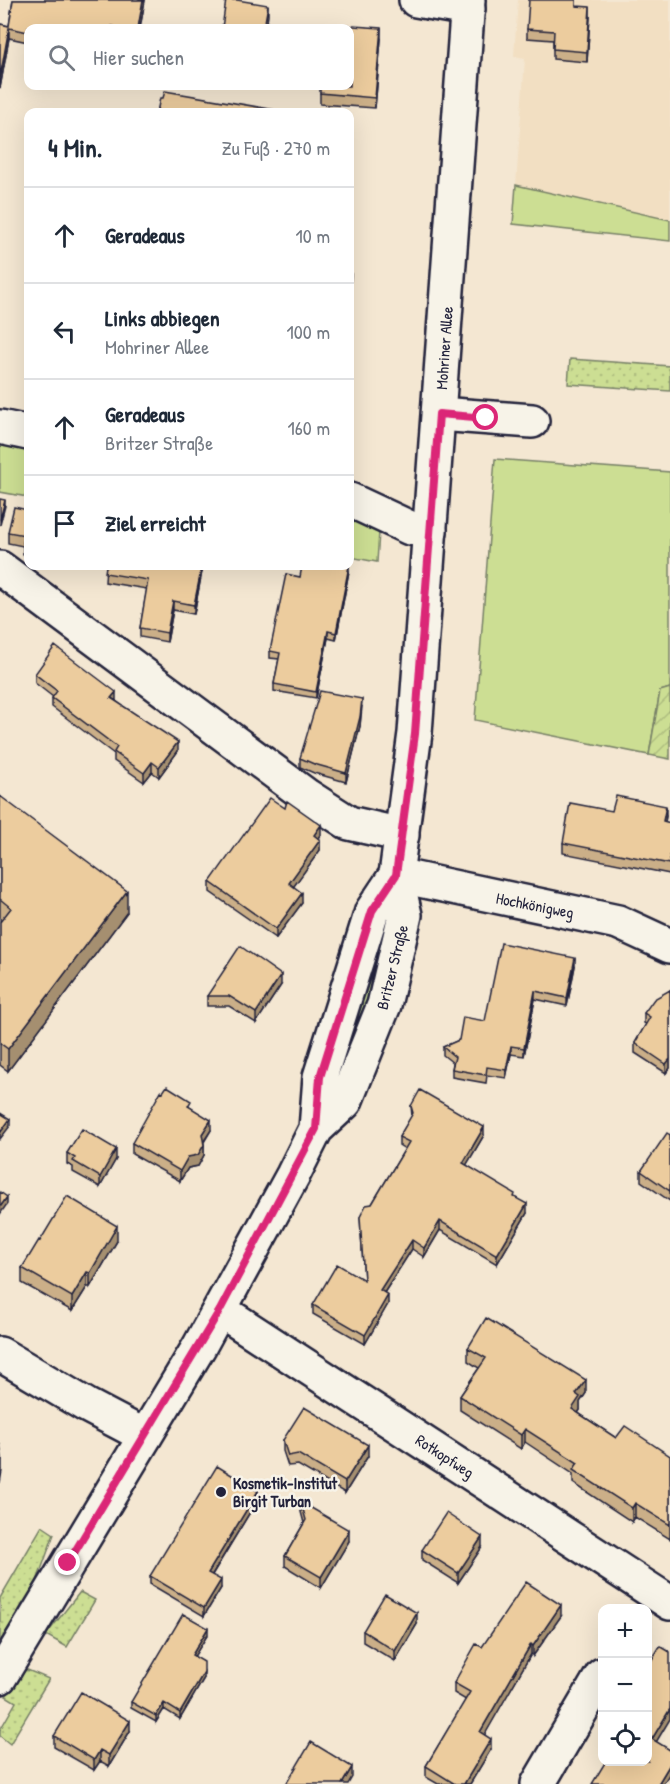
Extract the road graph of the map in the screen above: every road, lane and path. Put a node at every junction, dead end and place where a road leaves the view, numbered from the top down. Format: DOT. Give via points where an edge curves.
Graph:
graph roads {
  1 [pos="416,0"];
  2 [pos="468,4"];
  3 [pos="439,414"];
  4 [pos="532,421"];
  5 [pos="0,428"];
  6 [pos="24,432"];
  7 [pos="354,502"];
  8 [pos="430,531"];
  9 [pos="0,568"];
  10 [pos="402,835"];
  11 [pos="396,875"];
  12 [pos="670,946"];
  13 [pos="220,1310"];
  14 [pos="0,1354"];
  15 [pos="145,1436"];
  16 [pos="654,1601"];
  17 [pos="0,1677"];
  18 [pos="598,1683"];
  19 [pos="538,1784"];
  1 -- 2 [label="main road"];
  2 -- 3 [label="main road, Mohriner Allee"];
  3 -- 4 [label="main road"];
  3 -- 8 [label="main road, Mohriner Allee"];
  5 -- 6 [label="main road"];
  7 -- 8 [label="main road" via="410,528"];
  8 -- 10 [label="main road, Mohriner Allee" via="415,734"];
  9 -- 10 [label="main road" via="307,796 349,823"];
  10 -- 11 [label="main road, Mohriner Allee"];
  11 -- 12 [label="main road, Hochkönigweg" via="618,921"];
  11 -- 13 [label="main road, Britzer Straße" via="405,915 384,1005 345,1102 316,1129"];
  13 -- 15 [label="main road, Britzer Straße"];
  13 -- 16 [label="main road, Rotkopfweg"];
  14 -- 15 [label="main road"];
  15 -- 17 [label="main road, Britzer Straße"];
  18 -- 19 [label="main road"];
}
